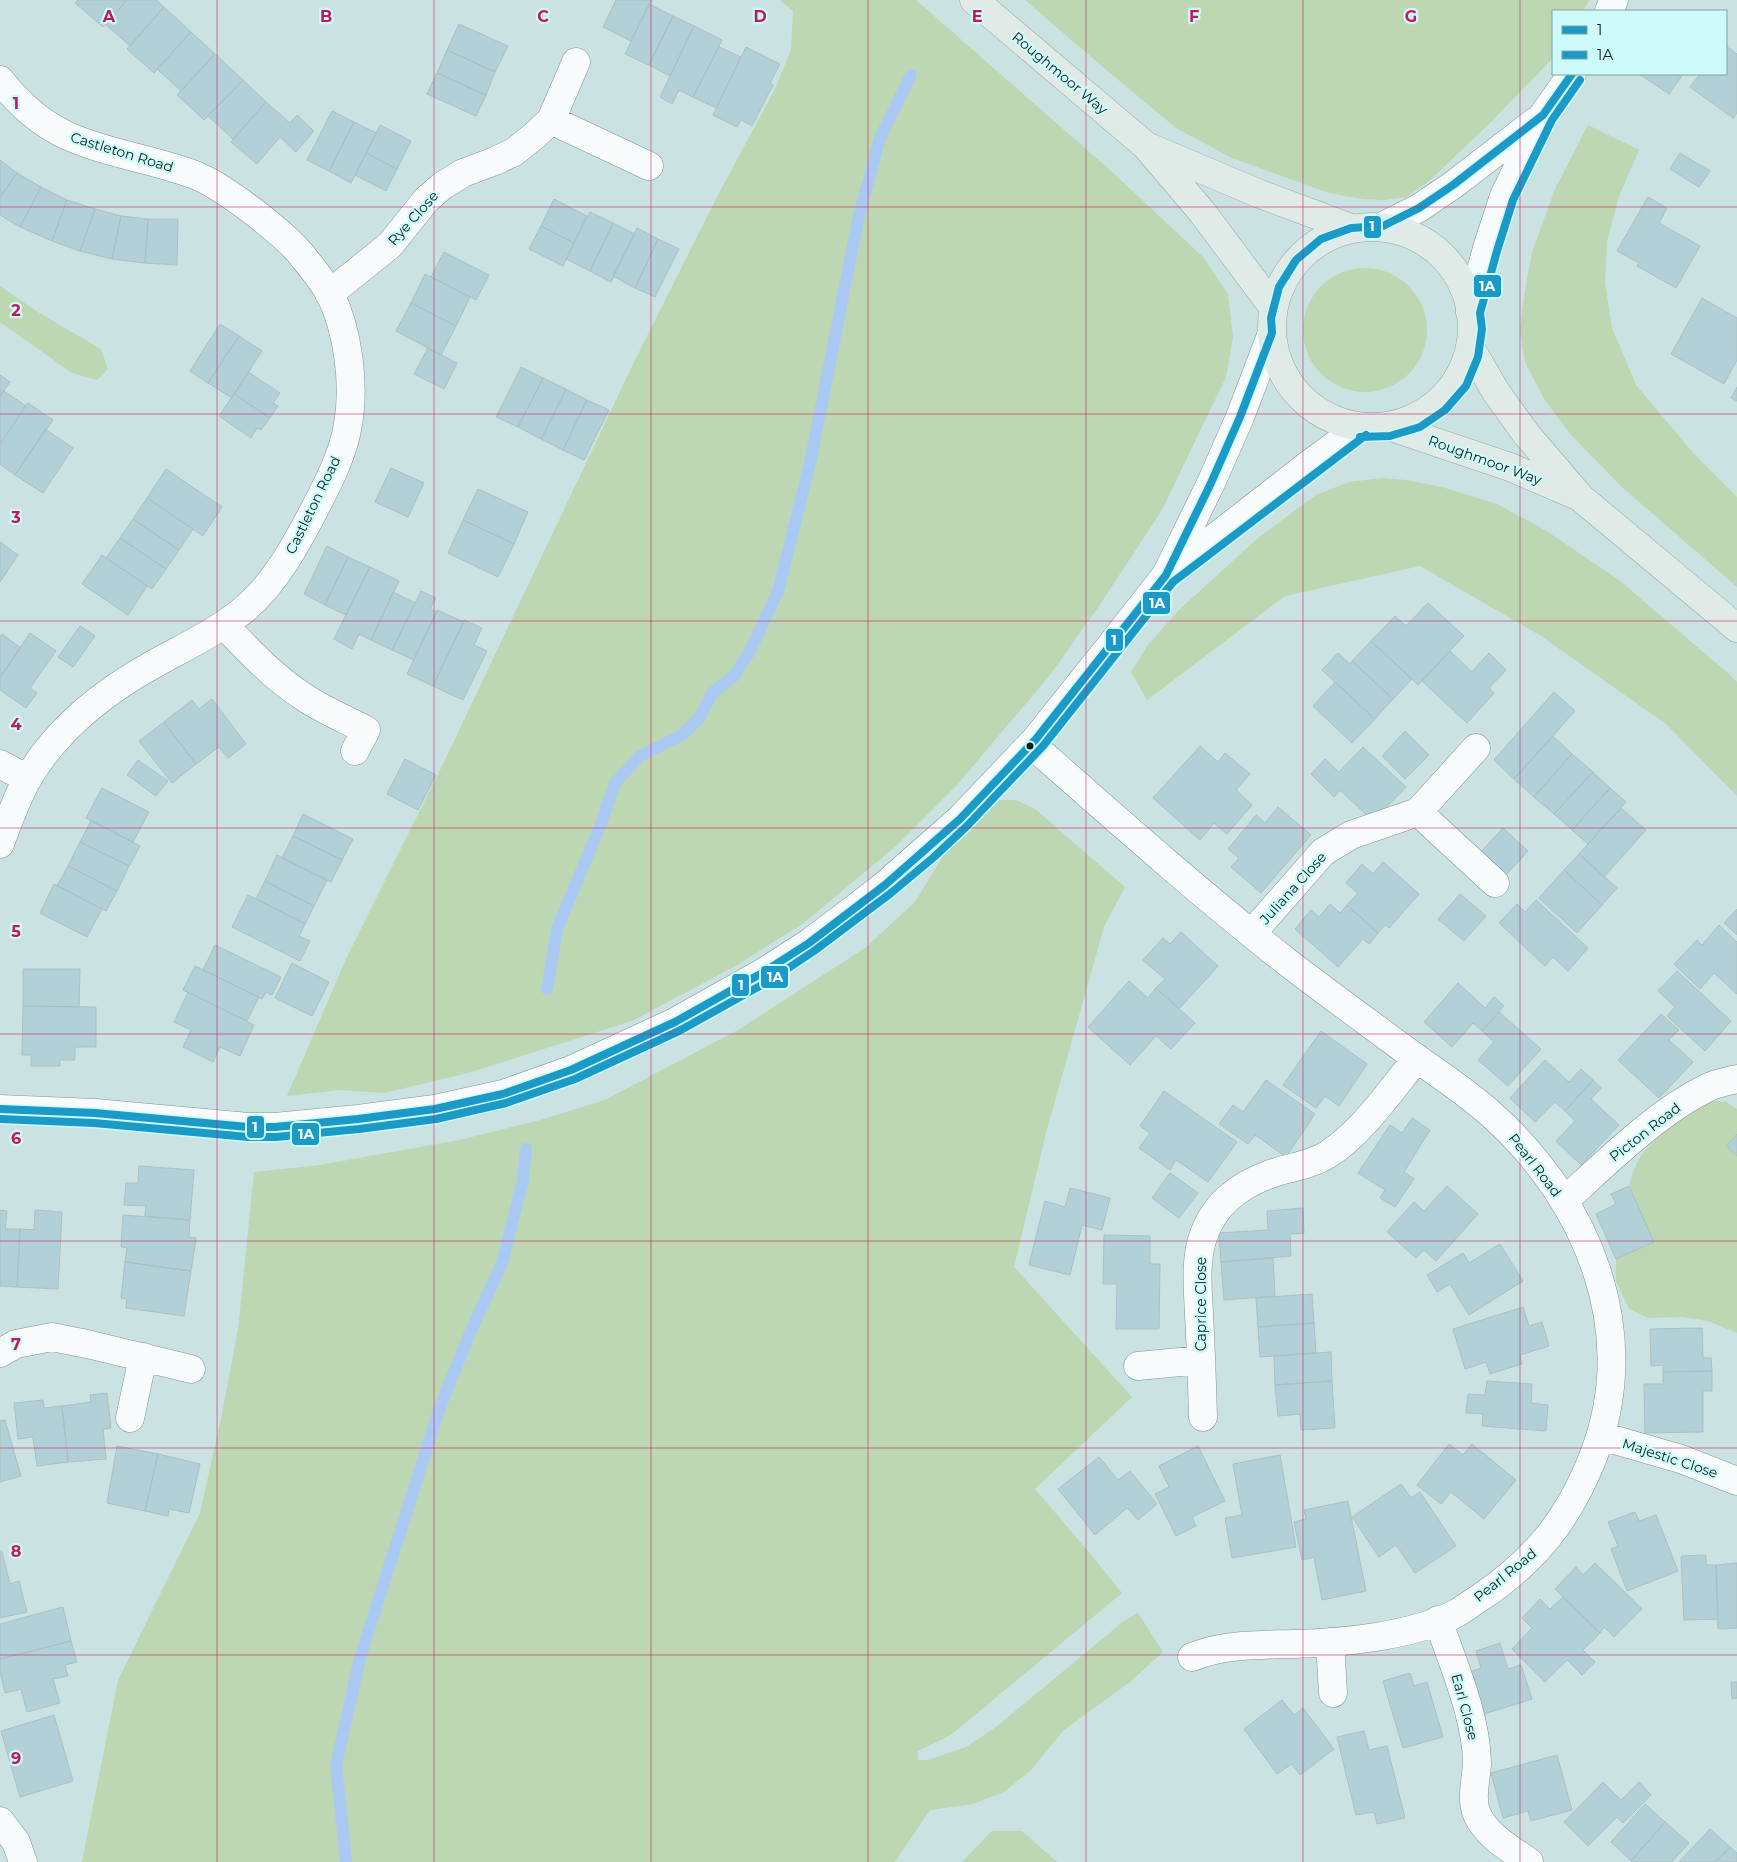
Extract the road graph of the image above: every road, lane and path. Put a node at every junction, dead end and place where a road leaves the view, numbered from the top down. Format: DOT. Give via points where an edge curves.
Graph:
graph roads {
  1 [pos="974,0"];
  2 [pos="576,62"];
  3 [pos="1571,75"];
  4 [pos="0,80"];
  5 [pos="1543,115"];
  6 [pos="551,120"];
  7 [pos="1145,145"];
  8 [pos="649,166"];
  9 [pos="1383,226"];
  10 [pos="1351,228"];
  11 [pos="329,294"];
  12 [pos="1470,312"];
  13 [pos="1273,320"];
  14 [pos="1470,347"];
  15 [pos="1388,426"];
  16 [pos="1360,427"];
  17 [pos="1581,498"];
  18 [pos="1166,575"];
  19 [pos="224,625"];
  20 [pos="1737,628"];
  21 [pos="1032,744"];
  22 [pos="1476,748"];
  23 [pos="355,751"];
  24 [pos="0,764"];
  25 [pos="28,779"];
  26 [pos="1418,812"];
  27 [pos="0,844"];
  28 [pos="1495,883"];
  29 [pos="1252,934"];
  30 [pos="1417,1058"];
  31 [pos="1737,1079"];
  32 [pos="0,1109"];
  33 [pos="1564,1201"];
  34 [pos="0,1353"];
  35 [pos="143,1357"];
  36 [pos="1201,1360"];
  37 [pos="1138,1366"];
  38 [pos="191,1369"];
  39 [pos="1203,1417"];
  40 [pos="130,1418"];
  41 [pos="1602,1436"];
  42 [pos="1737,1481"];
  43 [pos="1438,1620"];
  44 [pos="1330,1642"];
  45 [pos="1192,1657"];
  46 [pos="1333,1693"];
  47 [pos="0,1821"];
  48 [pos="23,1862"];
  49 [pos="1529,1862"];
  1 -- 7 [label="main road, Roughmoor Way"];
  2 -- 6 [label="street, Rye Close"];
  3 -- 5 [label="street"];
  4 -- 11 [label="street, Castleton Road" via="39,119 67,136 191,173 212,184 252,212 303,255"];
  5 -- 9 [label="street" via="1453,185 1419,208"];
  5 -- 12 [label="street" via="1504,196"];
  6 -- 8 [label="street"];
  6 -- 11 [label="street, Rye Close" via="514,152 442,186 426,200 390,245"];
  7 -- 10 [label="main road, Roughmoor Way"];
  7 -- 13 [label="main road, Roughmoor Way" via="1202,212"];
  9 -- 10 [label="main road, Roughmoor Way"];
  9 -- 12 [label="main road, Roughmoor Way" via="1414,234 1441,253 1458,274 1469,300"];
  10 -- 13 [label="main road, Roughmoor Way" via="1321,239 1296,260 1279,287"];
  11 -- 19 [label="street, Castleton Road" via="342,324 348,360 348,426 327,485 290,554 268,586"];
  12 -- 14 [label="main road, Roughmoor Way"];
  13 -- 16 [label="main road, Roughmoor Way" via="1273,349 1286,379 1306,403 1333,420"];
  13 -- 18 [label="street" via="1240,417"];
  14 -- 15 [label="main road, Roughmoor Way" via="1456,381 1438,402 1415,418"];
  14 -- 17 [label="main road, Roughmoor Way" via="1496,392 1527,435"];
  15 -- 16 [label="main road, Roughmoor Way"];
  15 -- 17 [label="main road, Roughmoor Way" via="1510,467"];
  16 -- 18 [label="street"];
  17 -- 20 [label="main road, Roughmoor Way"];
  18 -- 21 [label="street"];
  19 -- 23 [label="street" via="278,678 306,698 366,730"];
  19 -- 25 [label="street, Castleton Road" via="127,679 96,702 47,752"];
  21 -- 29 [label="street, Pearl Road"];
  21 -- 32 [label="street" via="928,849 809,943 675,1022 571,1070 503,1094 435,1109 275,1127"];
  22 -- 26 [label="street, Juliana Close"];
  24 -- 25 [label="street"];
  25 -- 27 [label="street, Castleton Road"];
  26 -- 28 [label="street"];
  26 -- 29 [label="street, Juliana Close" via="1351,835 1323,852"];
  29 -- 30 [label="street, Pearl Road"];
  30 -- 33 [label="street, Pearl Road" via="1493,1115 1534,1160"];
  30 -- 36 [label="street, Caprice Close" via="1359,1127 1328,1155 1259,1179 1225,1199 1216,1210 1206,1229 1199,1255"];
  31 -- 33 [label="street, Picton Road" via="1712,1086 1665,1115"];
  33 -- 41 [label="street, Pearl Road" via="1581,1228 1595,1262 1607,1307 1612,1350 1610,1400"];
  34 -- 35 [label="street" via="16,1344 52,1337"];
  35 -- 38 [label="street"];
  35 -- 40 [label="street"];
  36 -- 37 [label="street, Caprice Close"];
  36 -- 39 [label="street, Caprice Close"];
  41 -- 42 [label="street, Majestic Close" via="1681,1459"];
  41 -- 43 [label="street, Pearl Road" via="1585,1479 1561,1522 1530,1558 1464,1608"];
  43 -- 44 [label="street, Pearl Road" via="1388,1634"];
  43 -- 49 [label="street, Earl Close" via="1472,1722 1476,1750 1474,1808 1489,1832"];
  44 -- 45 [label="street, Pearl Road" via="1226,1647"];
  44 -- 46 [label="street"];
  47 -- 48 [label="street" via="16,1842"];
}
